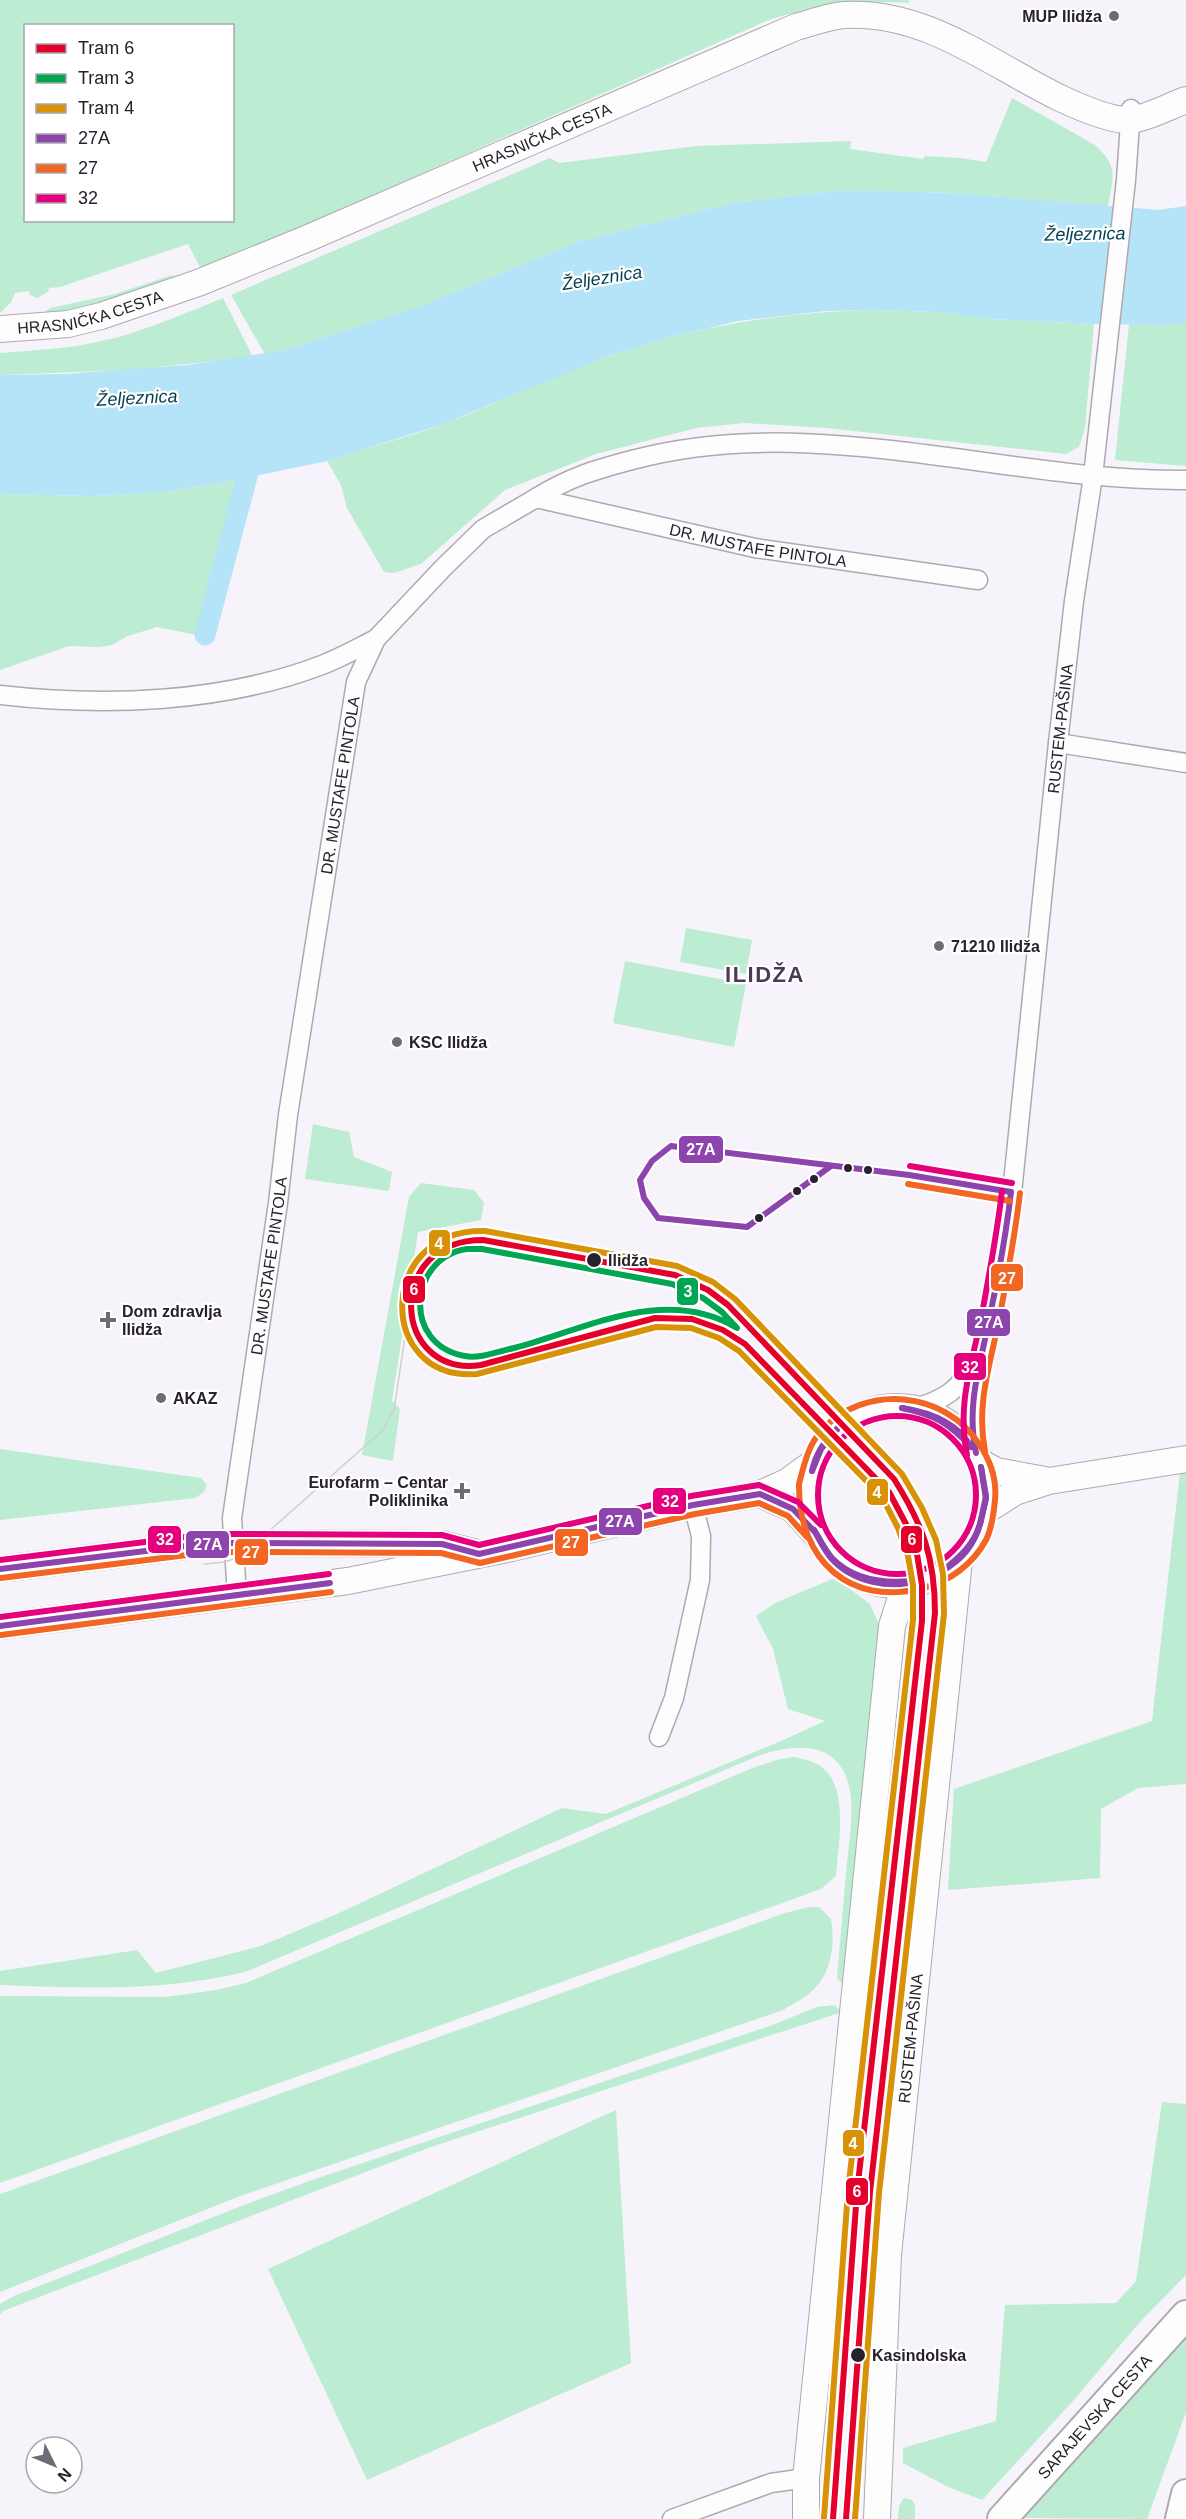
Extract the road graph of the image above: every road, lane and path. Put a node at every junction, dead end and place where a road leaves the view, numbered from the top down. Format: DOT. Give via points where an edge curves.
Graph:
graph roads {
  1 [pos="1177,103"];
  2 [pos="1130,114"];
  3 [pos="0,329"];
  4 [pos="1094,476"];
  5 [pos="1186,480"];
  6 [pos="536,498"];
  7 [pos="978,580"];
  8 [pos="376,639"];
  9 [pos="0,694"];
  10 [pos="1058,743"];
  11 [pos="1186,763"];
  12 [pos="984,1348"];
  13 [pos="915,1408"];
  14 [pos="978,1458"];
  15 [pos="1186,1459"];
  16 [pos="813,1463"];
  17 [pos="1049,1480"];
  18 [pos="760,1494"];
  19 [pos="693,1505"];
  20 [pos="985,1511"];
  21 [pos="814,1531"];
  22 [pos="233,1543"];
  23 [pos="479,1554"];
  24 [pos="959,1560"];
  25 [pos="0,1569"];
  26 [pos="864,1579"];
  27 [pos="910,1584"];
  28 [pos="237,1596"];
  29 [pos="0,1626"];
  30 [pos="892,1626"];
  31 [pos="659,1737"];
  32 [pos="1186,2315"];
  33 [pos="806,2478"];
  34 [pos="1186,2494"];
  35 [pos="672,2519"];
  36 [pos="806,2519"];
  37 [pos="877,2519"];
  38 [pos="1002,2519"];
  39 [pos="1180,2519"];
  1 -- 2 [label="main road, HRASNIČKA CESTA"];
  2 -- 3 [label="main road, HRASNIČKA CESTA" via="1073,104 966,45 886,16 844,15 796,27 198,283 68,324"];
  2 -- 4 [label="street, RUSTEM-PAŠINA"];
  4 -- 5 [label="street"];
  4 -- 6 [label="street" via="901,451 764,441 669,450 584,472"];
  4 -- 10 [label="street, RUSTEM-PAŠINA" via="1074,601"];
  6 -- 7 [label="street, DR. MUSTAFE PINTOLA" via="755,548"];
  6 -- 8 [label="street, DR. MUSTAFE PINTOLA" via="483,529"];
  8 -- 9 [label="street" via="323,665 249,686 201,694 119,700"];
  8 -- 22 [label="street, DR. MUSTAFE PINTOLA" via="356,682 288,1115 232,1518"];
  10 -- 11 [label="street"];
  10 -- 12 [label="street, RUSTEM-PAŠINA" via="1008,1232"];
  12 -- 13 [label="street, RUSTEM-PAŠINA" via="961,1385 936,1403"];
  12 -- 14 [label="street, RUSTEM-PAŠINA" via="972,1391 970,1430"];
  13 -- 14 [label="main road" via="939,1417 960,1432"];
  13 -- 16 [label="main road" via="877,1408 859,1414 832,1434"];
  14 -- 17 [label="main road" via="996,1471"];
  14 -- 20 [label="main road" via="986,1494"];
  15 -- 17 [label="main road"];
  16 -- 18 [label="main road" via="788,1482"];
  16 -- 21 [label="main road" via="808,1509"];
  17 -- 20 [label="main road" via="1015,1492"];
  18 -- 19 [label="main road"];
  18 -- 21 [label="main road" via="793,1509"];
  19 -- 23 [label="main road"];
  19 -- 31 [label="street" via="701,1536 700,1580 674,1698"];
  20 -- 24 [label="main road" via="971,1546"];
  21 -- 26 [label="main road" via="843,1568"];
  22 -- 23 [label="main road" via="442,1544"];
  22 -- 25 [label="main road"];
  22 -- 28 [label="street, DR. MUSTAFE PINTOLA"];
  23 -- 28 [label="main road" via="348,1581"];
  24 -- 27 [label="main road" via="935,1576"];
  24 -- 37 [label="main road, RUSTEM-PAŠINA" via="888,2255"];
  26 -- 27 [label="main road" via="886,1585"];
  26 -- 30 [label="main road" via="886,1610"];
  27 -- 30 [label="main road"];
  28 -- 29 [label="main road"];
  30 -- 33 [label="main road"];
  32 -- 38 [label="main road, SARAJEVSKA CESTA"];
  33 -- 35 [label="street" via="771,2483"];
  33 -- 36 [label="main road"];
  34 -- 39 [label="main road"];
}
